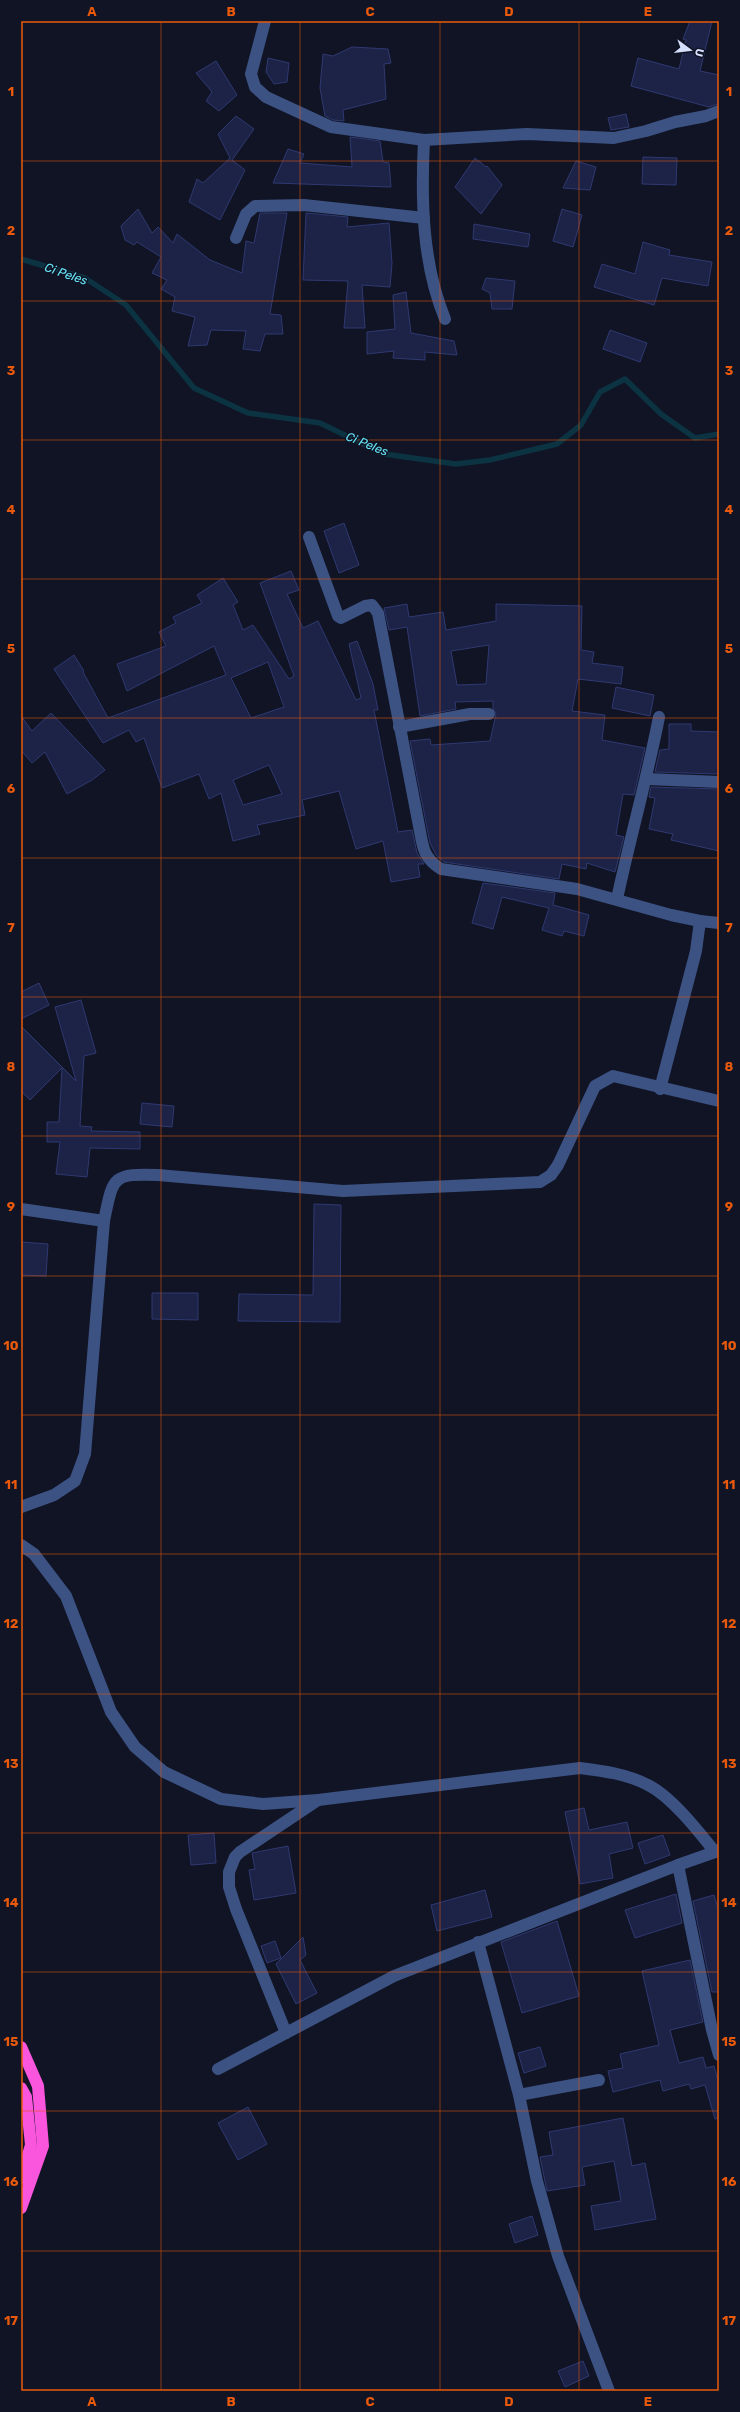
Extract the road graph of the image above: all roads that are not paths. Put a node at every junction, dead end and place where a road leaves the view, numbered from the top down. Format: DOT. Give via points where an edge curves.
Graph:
graph roads {
  1 [pos="265,21"];
  2 [pos="719,111"];
  3 [pos="424,140"];
  4 [pos="424,218"];
  5 [pos="236,238"];
  6 [pos="445,319"];
  7 [pos="309,537"];
  8 [pos="489,714"];
  9 [pos="660,717"];
  10 [pos="399,727"];
  11 [pos="647,779"];
  12 [pos="719,782"];
  13 [pos="617,899"];
  14 [pos="700,921"];
  15 [pos="719,923"];
  16 [pos="660,1088"];
  17 [pos="719,1102"];
  18 [pos="21,1209"];
  19 [pos="104,1221"];
  20 [pos="21,1507"];
  21 [pos="21,1545"];
  22 [pos="318,1800"];
  23 [pos="717,1851"];
  24 [pos="678,1864"];
  25 [pos="478,1942"];
  26 [pos="286,2033"];
  27 [pos="717,2037"];
  28 [pos="21,2047"];
  29 [pos="719,2055"];
  30 [pos="218,2069"];
  31 [pos="599,2080"];
  32 [pos="21,2088"];
  33 [pos="519,2095"];
  34 [pos="21,2179"];
  35 [pos="21,2208"];
  36 [pos="609,2391"];
  1 -- 3 [label="street" via="251,74 258,92 266,98 331,126"];
  2 -- 3 [label="street" via="614,138 527,134"];
  3 -- 4 [label="street" via="421,191"];
  4 -- 5 [label="street" via="304,205 255,206 246,214"];
  4 -- 6 [label="street" via="438,302"];
  7 -- 10 [label="street" via="338,616 341,618 365,606 375,606"];
  8 -- 10 [label="street" via="470,714"];
  9 -- 11 [label="street"];
  10 -- 13 [label="street" via="426,857 432,864 441,869 577,889"];
  11 -- 12 [label="street"];
  11 -- 13 [label="street" via="631,833"];
  13 -- 14 [label="street"];
  14 -- 15 [label="street"];
  14 -- 16 [label="street" via="696,952"];
  16 -- 17 [label="street"];
  16 -- 19 [label="street" via="613,1076 595,1086 558,1165 551,1175 540,1182 343,1191 131,1174 120,1177 114,1183"];
  18 -- 19 [label="street"];
  19 -- 20 [label="street" via="85,1454 75,1481 54,1495"];
  21 -- 22 [label="street" via="34,1554 66,1596 111,1712 135,1747 164,1772 221,1799 263,1804"];
  22 -- 23 [label="street" via="580,1768 618,1774 650,1785 691,1822"];
  22 -- 26 [label="street" via="240,1852 229,1872 229,1887 236,1909"];
  23 -- 24 [label="street"];
  24 -- 25 [label="street"];
  24 -- 27 [label="street" via="712,2030"];
  25 -- 26 [label="street" via="394,1976"];
  25 -- 33 [label="street"];
  26 -- 30 [label="street"];
  27 -- 29 [label="street"];
  28 -- 35 [label="highway" via="38,2086 43,2146"];
  31 -- 33 [label="street"];
  32 -- 34 [label="highway" via="26,2097 31,2145"];
  33 -- 36 [label="street" via="537,2181 558,2256"];
}
